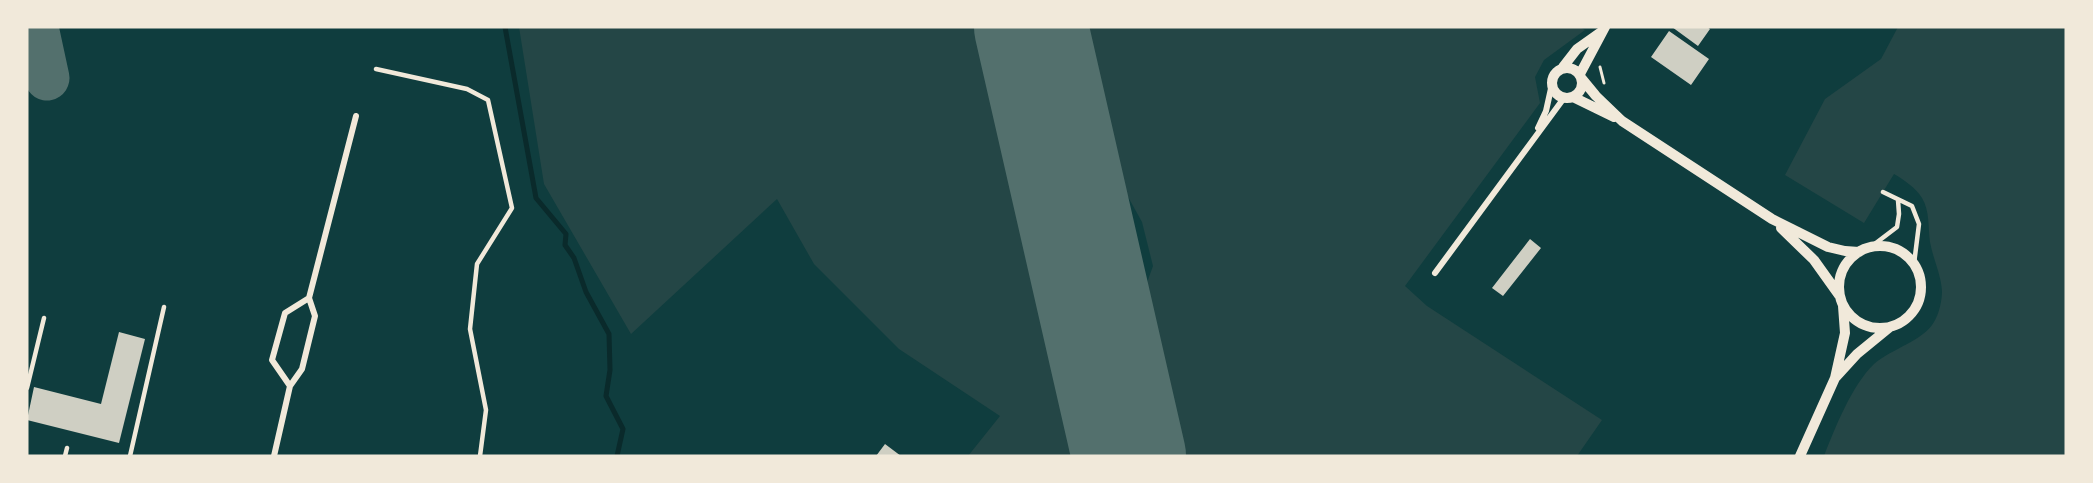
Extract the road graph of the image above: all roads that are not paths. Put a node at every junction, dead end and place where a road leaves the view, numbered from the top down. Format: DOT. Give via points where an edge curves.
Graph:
graph roads {
  1 [pos="1603,29"];
  2 [pos="1563,68"];
  3 [pos="376,69"];
  4 [pos="1581,76"];
  5 [pos="1552,84"];
  6 [pos="1568,97"];
  7 [pos="356,116"];
  8 [pos="1622,121"];
  9 [pos="1532,139"];
  10 [pos="1883,192"];
  11 [pos="1898,200"];
  12 [pos="1772,219"];
  13 [pos="1872,246"];
  14 [pos="1859,252"];
  15 [pos="1914,264"];
  16 [pos="1435,273"];
  17 [pos="309,298"];
  18 [pos="1841,301"];
  19 [pos="164,307"];
  20 [pos="44,318"];
  21 [pos="1891,327"];
  22 [pos="1835,378"];
  23 [pos="290,386"];
  24 [pos="27,388"];
  25 [pos="67,448"];
  26 [pos="65,456"];
  27 [pos="130,456"];
  28 [pos="274,456"];
  29 [pos="480,456"];
  30 [pos="1800,456"];
  1 -- 2 [label="street" via="1577,49"];
  1 -- 4 [label="street"];
  2 -- 4 [label="street" via="1570,67"];
  2 -- 5 [label="street" via="1557,71"];
  3 -- 29 [label="lane" via="467,89 488,99 512,208 477,264 470,329 486,410"];
  4 -- 6 [label="street" via="1579,92"];
  4 -- 8 [label="street"];
  5 -- 6 [label="street" via="1556,93"];
  5 -- 9 [label="street" via="1546,111"];
  6 -- 8 [label="street"];
  6 -- 9 [label="street"];
  7 -- 17 [label="street"];
  8 -- 12 [label="street"];
  9 -- 16 [label="street"];
  10 -- 11 [label="lane"];
  11 -- 13 [label="lane" via="1897,227"];
  11 -- 15 [label="lane" via="1912,206 1919,224"];
  12 -- 14 [label="street" via="1828,247"];
  12 -- 18 [label="street" via="1814,261"];
  13 -- 14 [label="street"];
  13 -- 15 [label="street" via="1901,250"];
  14 -- 18 [label="street" via="1844,267 1839,283"];
  15 -- 21 [label="street" via="1922,288 1919,303 1909,318"];
  17 -- 23 [label="street" via="315,316 302,369"];
  17 -- 23 [label="street" via="285,313 273,360"];
  18 -- 21 [label="street" via="1853,319 1870,328"];
  18 -- 22 [label="street" via="1845,333"];
  19 -- 27 [label="lane"];
  20 -- 24 [label="lane"];
  21 -- 22 [label="street"];
  22 -- 30 [label="street"];
  23 -- 28 [label="street"];
  25 -- 26 [label="lane"];
}
